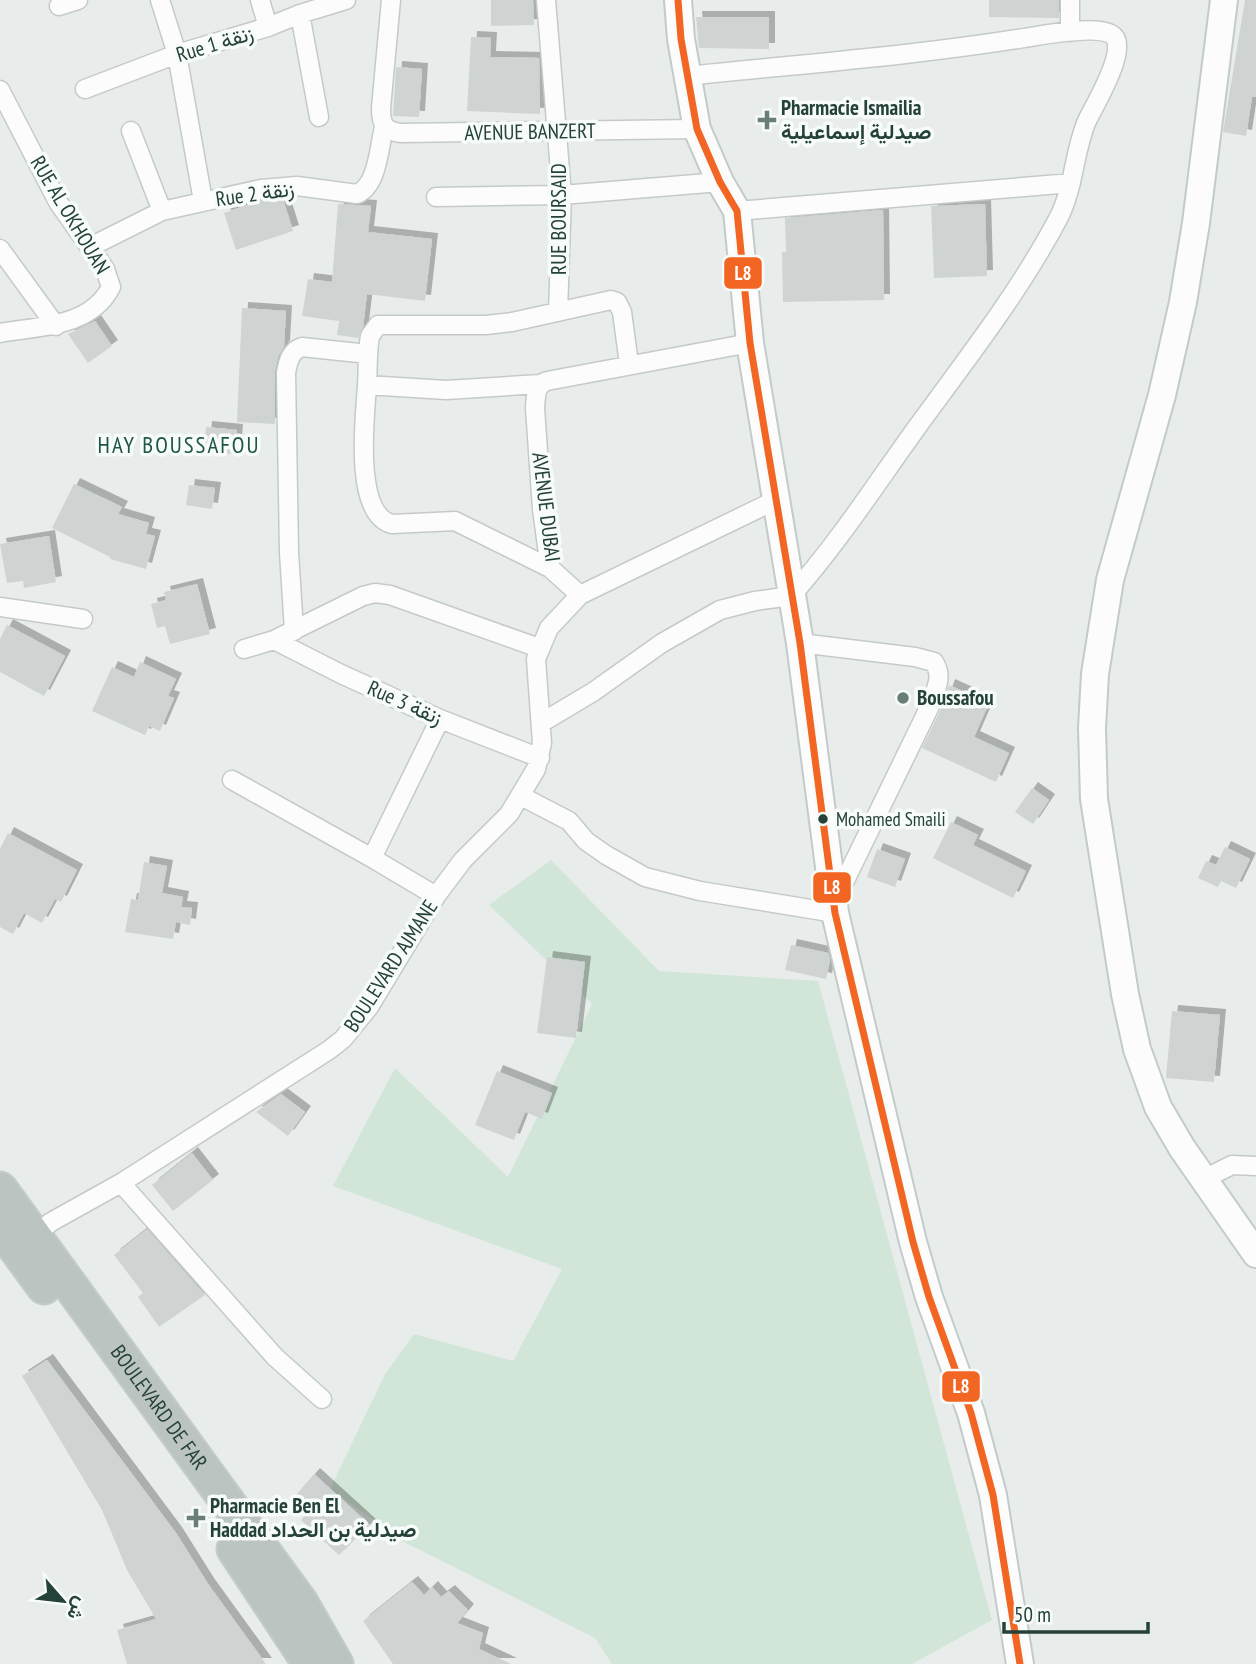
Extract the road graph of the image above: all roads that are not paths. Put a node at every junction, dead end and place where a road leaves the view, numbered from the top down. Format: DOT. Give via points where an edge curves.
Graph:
graph roads {
  1 [pos="78,0"];
  2 [pos="160,0"];
  3 [pos="260,0"];
  4 [pos="346,0"];
  5 [pos="391,0"];
  6 [pos="546,0"];
  7 [pos="678,0"];
  8 [pos="1070,0"];
  9 [pos="1224,0"];
  10 [pos="59,6"];
  11 [pos="300,14"];
  12 [pos="268,27"];
  13 [pos="1070,32"];
  14 [pos="177,54"];
  15 [pos="687,76"];
  16 [pos="85,89"];
  17 [pos="0,90"];
  18 [pos="319,117"];
  19 [pos="384,127"];
  20 [pos="697,129"];
  21 [pos="131,131"];
  22 [pos="558,132"];
  23 [pos="720,182"];
  24 [pos="1071,183"];
  25 [pos="562,195"];
  26 [pos="436,197"];
  27 [pos="203,201"];
  28 [pos="162,211"];
  29 [pos="737,211"];
  30 [pos="90,247"];
  31 [pos="0,248"];
  32 [pos="558,312"];
  33 [pos="56,326"];
  34 [pos="0,333"];
  35 [pos="750,343"];
  36 [pos="368,354"];
  37 [pos="629,364"];
  38 [pos="540,384"];
  39 [pos="367,385"];
  40 [pos="776,500"];
  41 [pos="550,568"];
  42 [pos="580,595"];
  43 [pos="792,597"];
  44 [pos="0,607"];
  45 [pos="83,619"];
  46 [pos="294,631"];
  47 [pos="274,640"];
  48 [pos="800,643"];
  49 [pos="539,648"];
  50 [pos="244,649"];
  51 [pos="440,719"];
  52 [pos="541,723"];
  53 [pos="540,758"];
  54 [pos="232,780"];
  55 [pos="521,796"];
  56 [pos="372,858"];
  57 [pos="436,896"];
  58 [pos="834,908"];
  59 [pos="1256,1167"];
  60 [pos="1204,1180"];
  61 [pos="121,1183"];
  62 [pos="0,1189"];
  63 [pos="0,1227"];
  64 [pos="35,1235"];
  65 [pos="1256,1254"];
  66 [pos="322,1399"];
  67 [pos="317,1629"];
  68 [pos="310,1664"];
  69 [pos="336,1664"];
  70 [pos="351,1664"];
  71 [pos="1020,1664"];
  1 -- 10 [label="street"];
  2 -- 14 [label="street, Rue 2 زنقة"];
  3 -- 12 [label="street"];
  4 -- 11 [label="street, Rue 1 زنقة"];
  5 -- 19 [label="street" via="381,108"];
  6 -- 22 [label="street, RUE BOURSAID"];
  7 -- 15 [label="street"];
  8 -- 13 [label="street"];
  9 -- 60 [label="street" via="1183,302 1110,580 1092,728 1094,799 1137,1049 1158,1107"];
  11 -- 12 [label="street, Rue 1 زنقة"];
  11 -- 18 [label="street"];
  12 -- 14 [label="street, Rue 1 زنقة"];
  13 -- 15 [label="street" via="955,49"];
  13 -- 24 [label="street" via="1110,34 1119,48 1086,122"];
  14 -- 16 [label="street, Rue 1 زنقة"];
  14 -- 27 [label="street, Rue 2 زنقة"];
  15 -- 20 [label="street"];
  17 -- 30 [label="street, RUE AL OKHOUAN" via="58,202"];
  19 -- 22 [label="street, AVENUE BANZERT" via="401,133"];
  19 -- 27 [label="street, Rue 2 زنقة" via="371,181 362,191 346,194 284,186"];
  20 -- 22 [label="street, AVENUE BANZERT"];
  20 -- 23 [label="street"];
  21 -- 28 [label="street"];
  22 -- 25 [label="street, RUE BOURSAID"];
  23 -- 25 [label="street"];
  23 -- 29 [label="street"];
  24 -- 29 [label="street"];
  24 -- 43 [label="street" via="1059,217 1001,311 844,534"];
  25 -- 26 [label="street"];
  25 -- 32 [label="street, RUE BOURSAID"];
  27 -- 28 [label="street, Rue 2 زنقة"];
  28 -- 30 [label="street, Rue 2 زنقة"];
  29 -- 35 [label="street"];
  30 -- 33 [label="street, RUE AL OKHOUAN" via="105,269 110,290 85,313"];
  31 -- 33 [label="street"];
  32 -- 36 [label="street" via="486,325 378,325 370,336"];
  32 -- 37 [label="street" via="617,302"];
  33 -- 34 [label="street"];
  35 -- 37 [label="street"];
  35 -- 40 [label="street"];
  36 -- 39 [label="street"];
  36 -- 46 [label="street" via="302,347 288,362"];
  37 -- 38 [label="street"];
  38 -- 39 [label="street" via="446,390"];
  38 -- 41 [label="street, AVENUE DUBAI" via="535,408"];
  39 -- 41 [label="street" via="364,465 374,506 383,520 393,524 455,521"];
  40 -- 42 [label="street, BOULEVARD AJMANE"];
  40 -- 43 [label="street"];
  41 -- 42 [label="street, AVENUE DUBAI"];
  42 -- 49 [label="street, BOULEVARD AJMANE" via="549,628"];
  43 -- 48 [label="street"];
  43 -- 52 [label="street" via="720,610"];
  44 -- 45 [label="street"];
  46 -- 47 [label="street"];
  46 -- 49 [label="street" via="363,596 382,594"];
  47 -- 50 [label="street"];
  47 -- 51 [label="street, Rue 3 زنقة"];
  48 -- 58 [label="street"];
  48 -- 58 [label="street" via="915,657 934,662 940,673 930,706"];
  49 -- 52 [label="street, BOULEVARD AJMANE" via="535,668"];
  51 -- 53 [label="street, Rue 3 زنقة"];
  51 -- 56 [label="street"];
  52 -- 53 [label="street, BOULEVARD AJMANE"];
  53 -- 55 [label="street, BOULEVARD AJMANE"];
  54 -- 56 [label="street"];
  55 -- 57 [label="street, BOULEVARD AJMANE"];
  55 -- 58 [label="street" via="569,821 586,841 645,877 699,891"];
  56 -- 57 [label="street"];
  57 -- 61 [label="street, BOULEVARD AJMANE" via="369,1007 343,1039"];
  58 -- 71 [label="street" via="913,1242 971,1413 993,1495"];
  59 -- 60 [label="street" via="1232,1165"];
  60 -- 65 [label="street"];
  61 -- 64 [label="street, BOULEVARD AJMANE"];
  61 -- 66 [label="street" via="275,1357"];
  62 -- 64 [label="highway, BOULEVARD DE FAR"];
  63 -- 68 [label="highway, BOULEVARD DE FAR" via="204,1505"];
  64 -- 67 [label="highway, BOULEVARD DE FAR"];
  67 -- 69 [label="highway, BOULEVARD DE FAR"];
  67 -- 70 [label="highway"];
}
